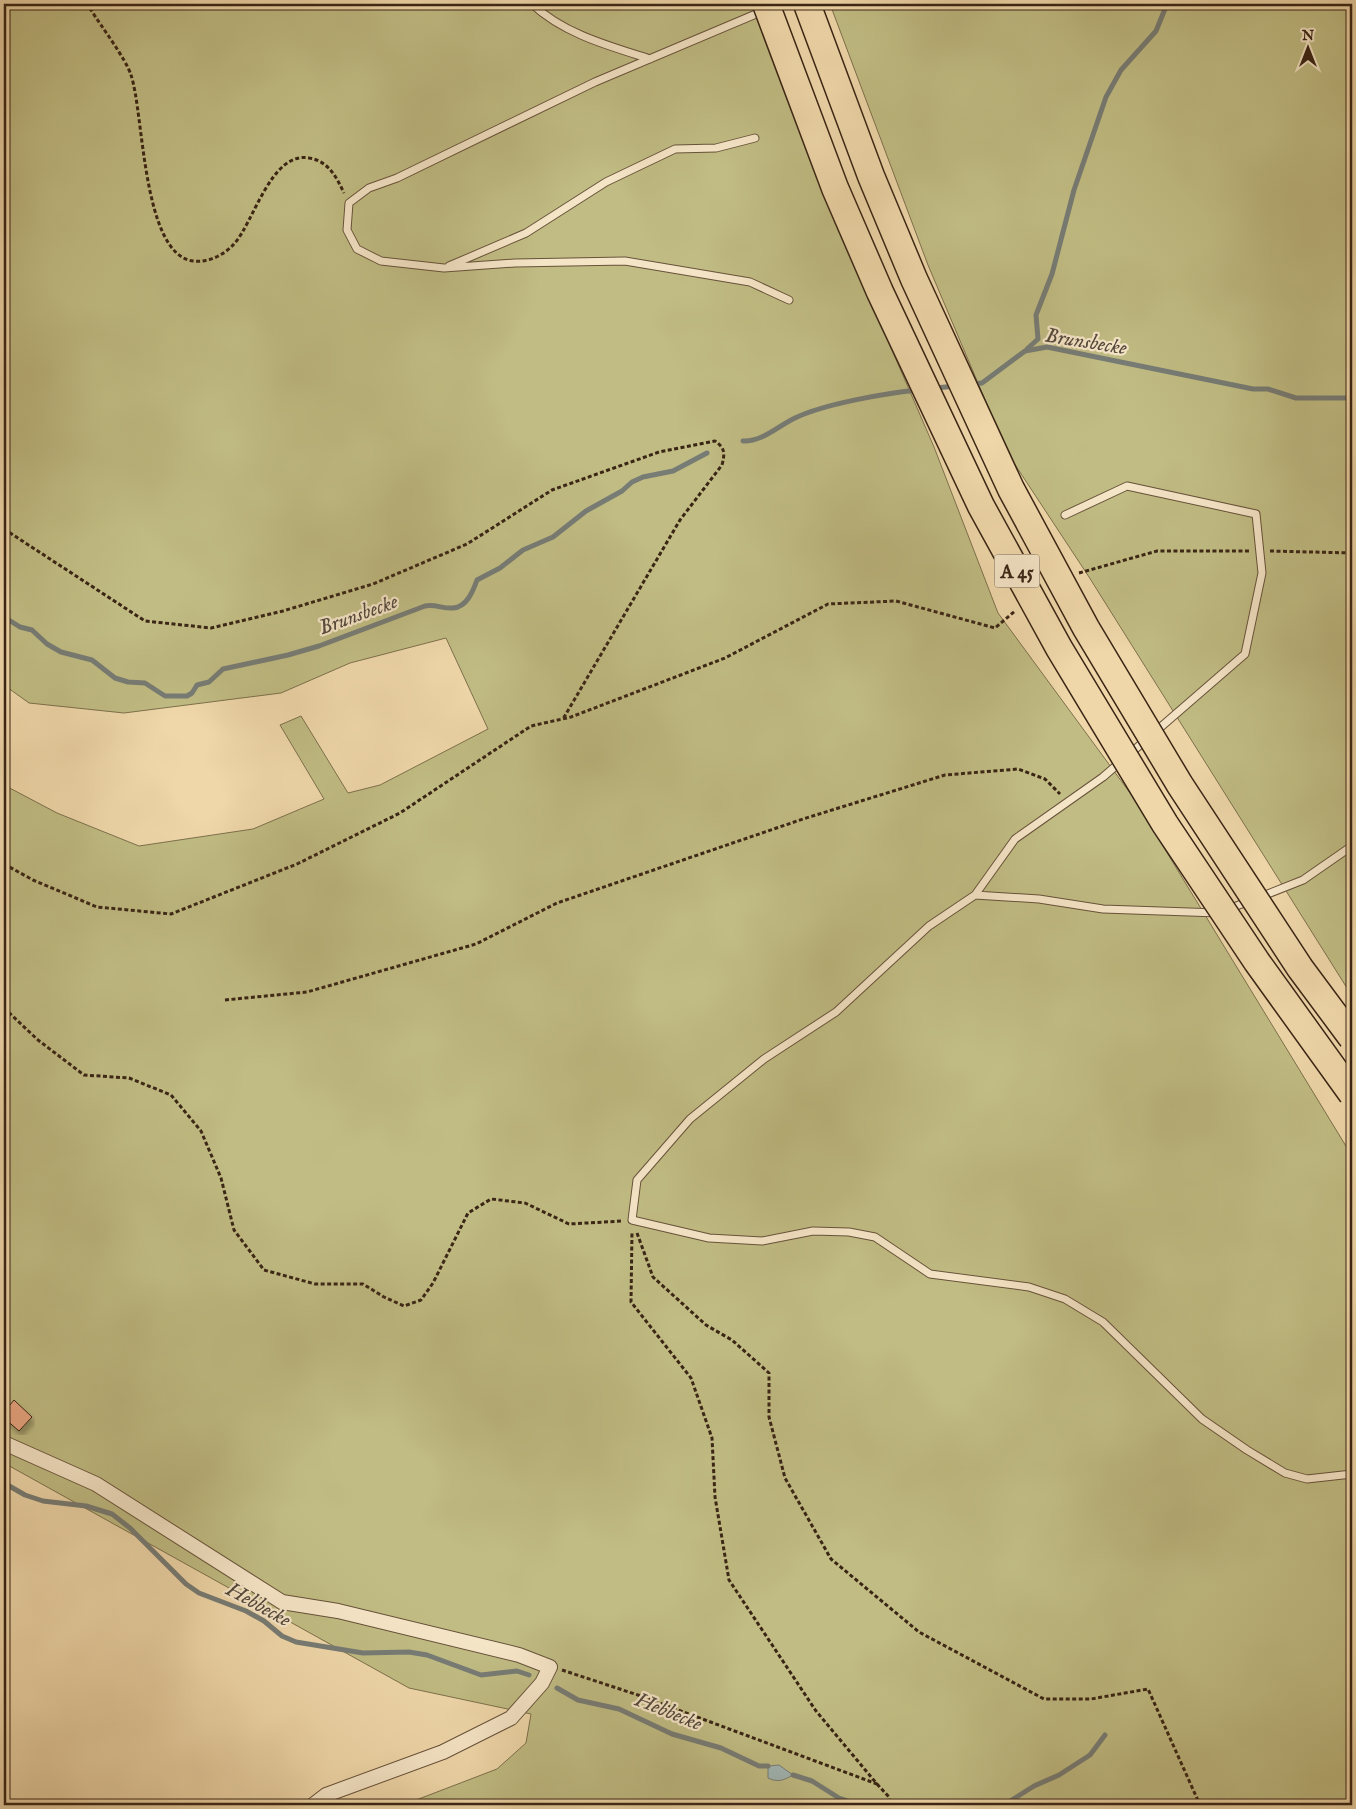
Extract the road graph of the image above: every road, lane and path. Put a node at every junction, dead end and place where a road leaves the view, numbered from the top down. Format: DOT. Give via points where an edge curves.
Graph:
graph roads {
  1 [pos="85,4"];
  2 [pos="532,4"];
  3 [pos="766,4"];
  4 [pos="779,4"];
  5 [pos="807,4"];
  6 [pos="650,59"];
  7 [pos="756,138"];
  8 [pos="349,203"];
  9 [pos="444,268"];
  10 [pos="790,300"];
  11 [pos="1066,515"];
  12 [pos="4,529"];
  13 [pos="1260,551"];
  14 [pos="1352,553"];
  15 [pos="1075,574"];
  16 [pos="1021,606"];
  17 [pos="563,719"];
  18 [pos="1068,802"];
  19 [pos="1352,846"];
  20 [pos="4,864"];
  21 [pos="975,895"];
  22 [pos="225,1000"];
  23 [pos="4,1008"];
  24 [pos="1352,1038"];
  25 [pos="1352,1094"];
  26 [pos="632,1220"];
  27 [pos="4,1443"];
  28 [pos="1352,1474"];
  29 [pos="550,1667"];
  30 [pos="877,1784"];
  31 [pos="313,1805"];
  32 [pos="890,1805"];
  33 [pos="1200,1805"];
  1 -- 8 [label="path" via="131,74 158,226 177,252 192,261 213,259 234,244 282,165 300,156 321,160 336,176"];
  2 -- 6 [label="lane" via="548,19 597,42"];
  3 -- 25 [label="highway, A 45, bridge" via="835,188 981,506 1059,648 1165,824 1257,962"];
  4 -- 6 [label="lane"];
  5 -- 24 [label="highway, A 45, bridge" via="871,176 914,279 1012,489 1086,628 1180,785 1300,968"];
  6 -- 8 [label="lane" via="595,82 397,178 369,188"];
  7 -- 9 [label="lane" via="716,148 675,149 606,182 526,233"];
  8 -- 9 [label="lane" via="347,230 357,249 381,261"];
  9 -- 10 [label="lane" via="625,261 750,282"];
  11 -- 13 [label="lane" via="1127,486 1256,514"];
  12 -- 17 [label="path" via="145,621 211,628 373,584 467,544 552,490 659,452 715,441 723,447 722,465 680,520"];
  13 -- 14 [label="path"];
  13 -- 15 [label="path" via="1157,550"];
  13 -- 18 [label="lane" via="1262,573 1245,654 1103,777"];
  16 -- 17 [label="path" via="995,628 896,601 828,604 725,658"];
  17 -- 20 [label="path" via="531,726 400,813 297,864 171,914 97,907"];
  18 -- 21 [label="lane" via="1015,839"];
  18 -- 22 [label="path" via="1045,778 1018,769 945,775 803,819 566,900 476,944 307,992"];
  19 -- 21 [label="lane" via="1303,880 1215,914 1103,909 1039,899"];
  21 -- 26 [label="lane" via="929,926 836,1012 764,1059 690,1119 637,1180"];
  23 -- 26 [label="path" via="38,1040 84,1075 129,1078 171,1095 201,1131 221,1178 234,1230 264,1270 315,1284 363,1284 404,1306 421,1300 468,1214 491,1199 526,1203 569,1224"];
  26 -- 28 [label="lane" via="710,1238 762,1241 813,1231 849,1232 875,1237 930,1274 1029,1287 1065,1299 1104,1322 1202,1419 1247,1450 1285,1473 1307,1479"];
  26 -- 30 [label="path" via="631,1302 691,1378 712,1438 715,1497 729,1580 816,1711"];
  26 -- 33 [label="path" via="653,1276 706,1326 732,1340 769,1373 769,1417 785,1478 831,1559 919,1632 1044,1699 1091,1700 1148,1689"];
  27 -- 29 [label="street" via="96,1484 282,1602 338,1611 519,1655"];
  29 -- 30 [label="path" via="638,1695"];
  29 -- 31 [label="street" via="542,1683 511,1718 443,1752 326,1795"];
  30 -- 32 [label="path" via="889,1797"];
}
